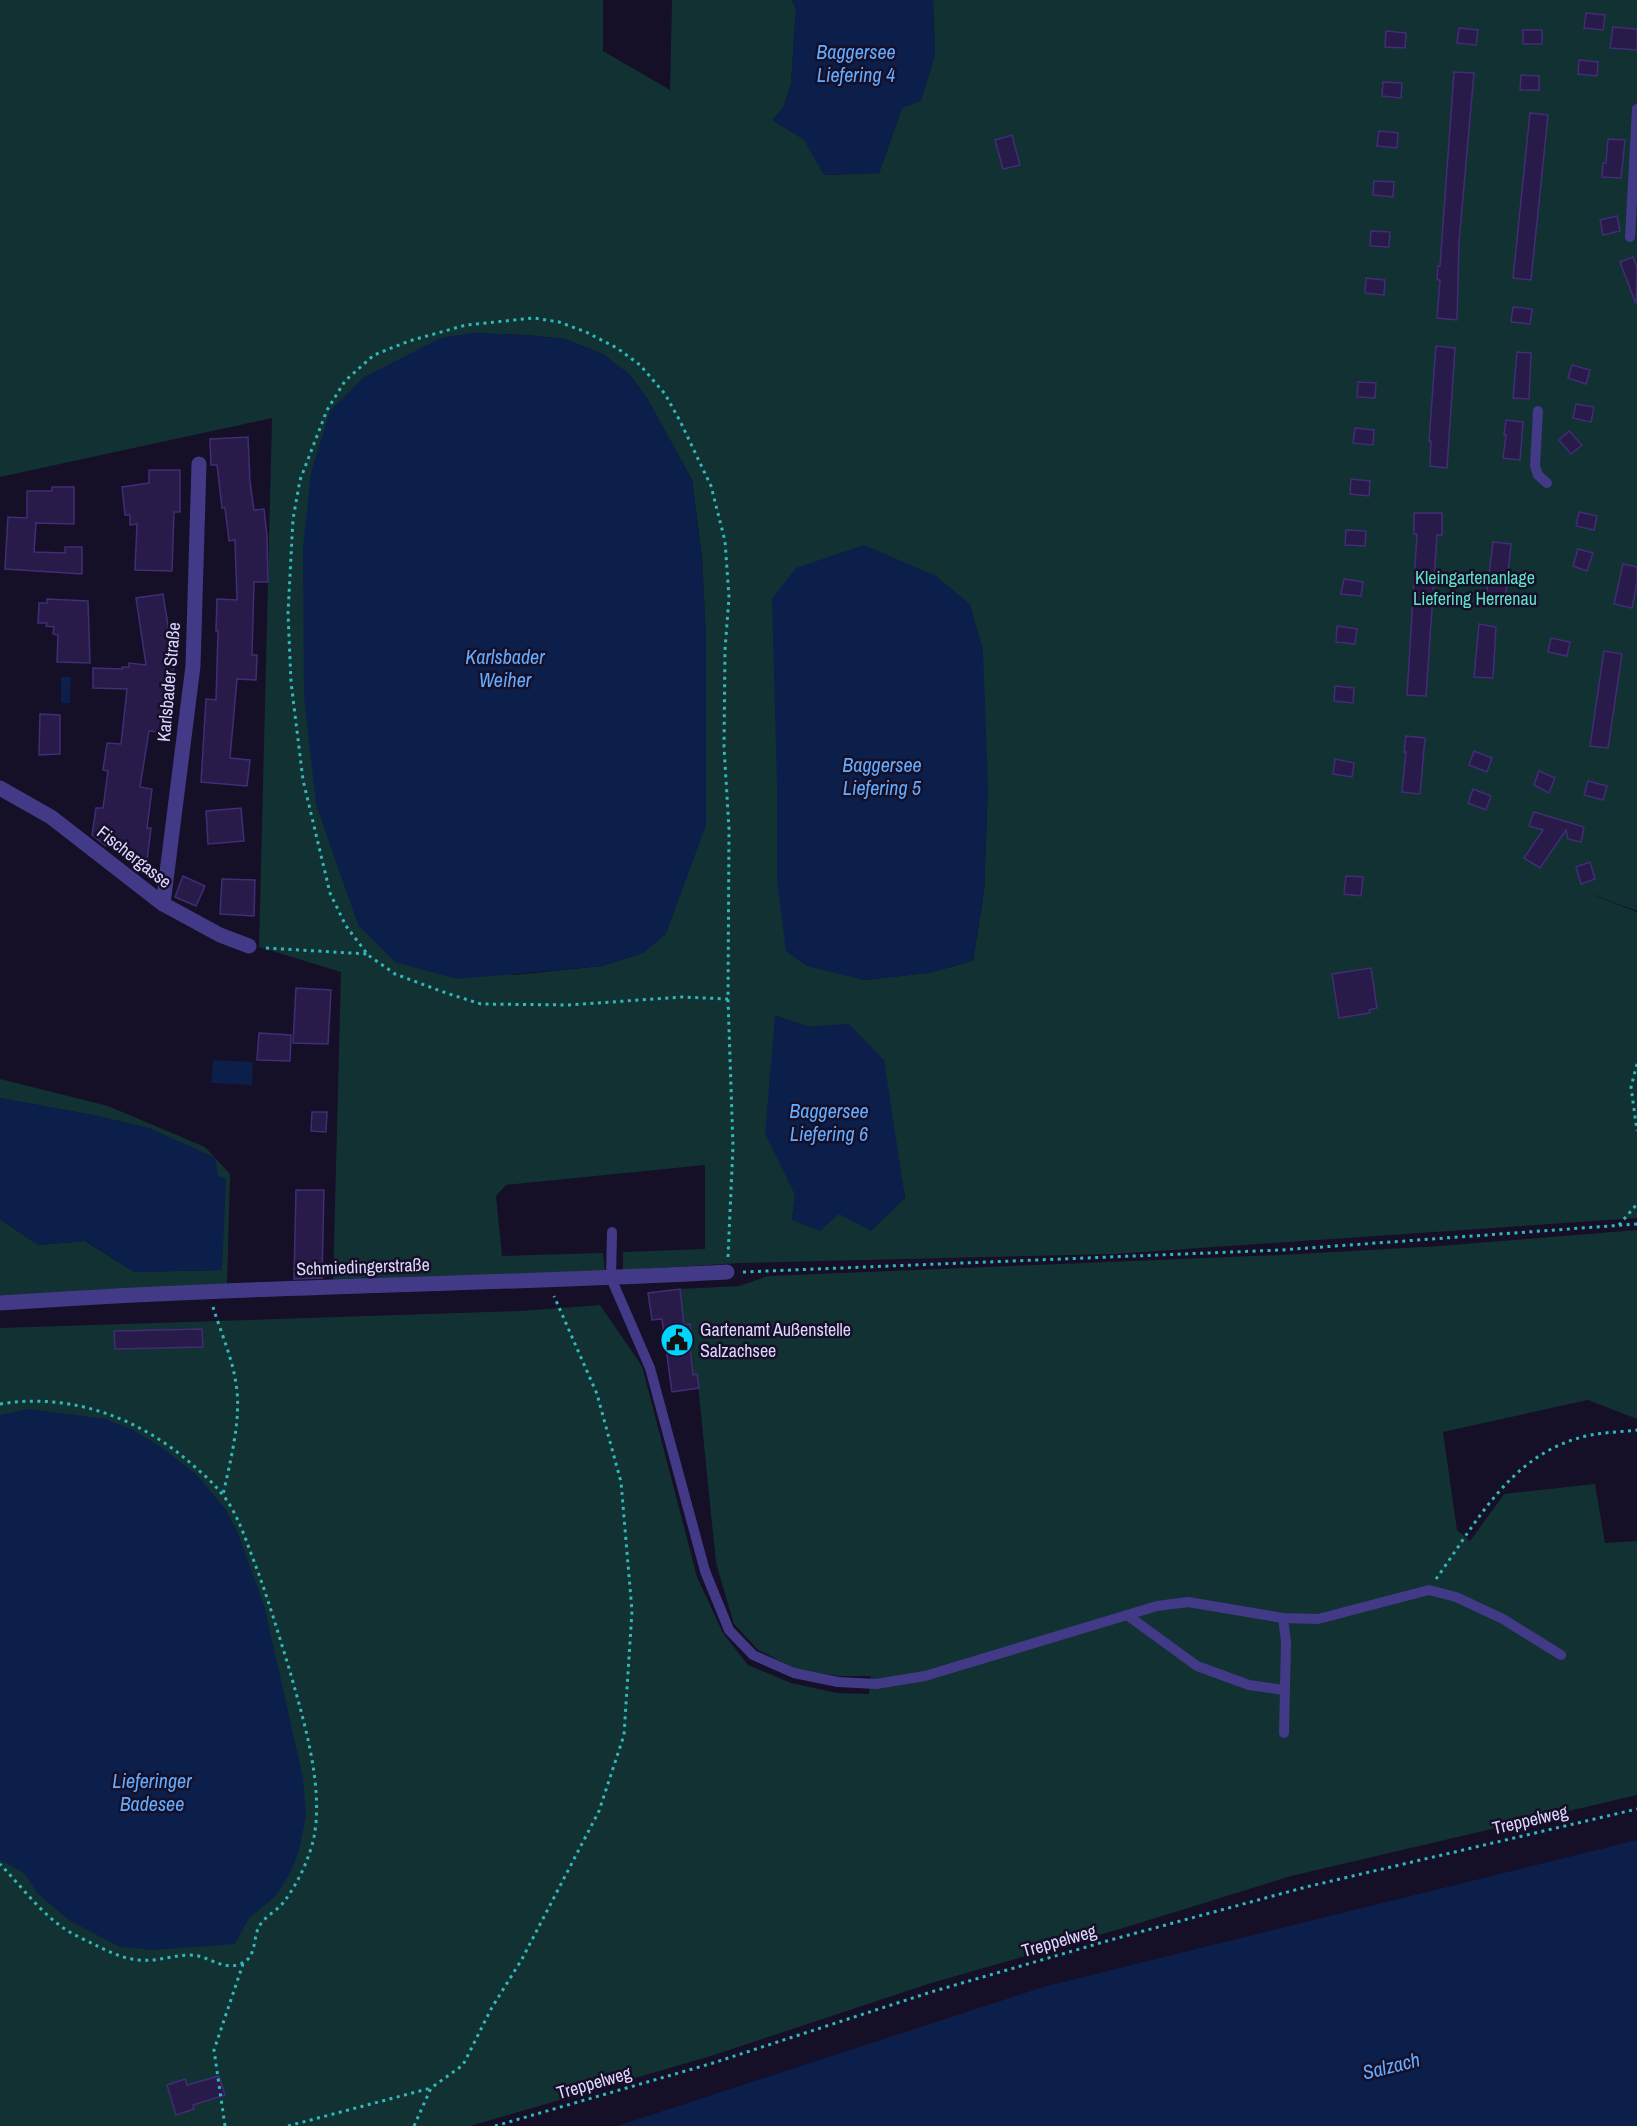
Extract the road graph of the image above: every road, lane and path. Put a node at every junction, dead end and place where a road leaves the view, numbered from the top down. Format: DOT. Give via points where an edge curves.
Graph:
graph roads {
  1 [pos="1637,109"];
  2 [pos="1630,237"];
  3 [pos="1538,411"];
  4 [pos="199,464"];
  5 [pos="1547,483"];
  6 [pos="0,788"];
  7 [pos="163,904"];
  8 [pos="249,946"];
  9 [pos="368,954"];
  10 [pos="728,999"];
  11 [pos="1637,1064"];
  12 [pos="1637,1131"];
  13 [pos="1637,1204"];
  14 [pos="1637,1224"];
  15 [pos="1619,1225"];
  16 [pos="612,1232"];
  17 [pos="727,1272"];
  18 [pos="611,1278"];
  19 [pos="547,1281"];
  20 [pos="208,1292"];
  21 [pos="0,1303"];
  22 [pos="0,1404"];
  23 [pos="1637,1430"];
  24 [pos="223,1496"];
  25 [pos="1429,1590"];
  26 [pos="1127,1615"];
  27 [pos="1283,1618"];
  28 [pos="1562,1655"];
  29 [pos="1284,1690"];
  30 [pos="1284,1733"];
  31 [pos="1637,1809"];
  32 [pos="0,1864"];
  33 [pos="243,1964"];
  34 [pos="431,2088"];
  35 [pos="225,2126"];
  36 [pos="288,2126"];
  37 [pos="414,2126"];
  38 [pos="495,2126"];
  1 -- 2 [label="lane"];
  3 -- 5 [label="lane" via="1535,466"];
  4 -- 7 [label="street, Karlsbader Straße" via="193,666"];
  6 -- 7 [label="street, Fischergasse" via="51,817"];
  7 -- 8 [label="street, Fischergasse"];
  8 -- 9 [label="path"];
  9 -- 10 [label="path" via="394,974 482,1004"];
  9 -- 10 [label="path" via="346,926 330,893 303,780 291,682 288,613 293,519 300,480 327,410 345,381 374,355 409,340 466,325 534,318 586,332 640,365 665,394 711,486 725,541 729,597 724,747 729,829"];
  10 -- 17 [label="path" via="733,1146"];
  11 -- 12 [label="path" via="1631,1087"];
  13 -- 15 [label="path"];
  14 -- 15 [label="path"];
  15 -- 17 [label="path" via="1281,1250"];
  16 -- 18 [label="lane"];
  17 -- 18 [label="street, Schmiedingerstraße"];
  18 -- 19 [label="street, Schmiedingerstraße"];
  18 -- 26 [label="lane" via="650,1368 705,1571 729,1630 753,1655 794,1673 838,1683 876,1684 925,1676"];
  19 -- 20 [label="street, Schmiedingerstraße"];
  19 -- 34 [label="path" via="597,1394 621,1482 632,1611 624,1735 599,1811 522,1959 463,2065"];
  20 -- 21 [label="street, Schmiedingerstraße"];
  20 -- 24 [label="path" via="236,1383 233,1443"];
  22 -- 24 [label="path" via="55,1401 135,1424 186,1458"];
  23 -- 25 [label="path" via="1570,1440 1526,1463 1499,1490"];
  24 -- 33 [label="path" via="242,1527 269,1603 309,1747 316,1805 314,1838 306,1862 282,1904 259,1926 252,1955"];
  25 -- 27 [label="lane" via="1318,1619"];
  25 -- 28 [label="lane" via="1456,1597 1503,1619"];
  26 -- 27 [label="lane" via="1188,1602"];
  26 -- 29 [label="lane" via="1197,1666 1249,1685"];
  27 -- 29 [label="lane"];
  29 -- 30 [label="lane"];
  31 -- 38 [label="path, Treppelweg" via="1306,1887 1125,1936"];
  32 -- 33 [label="path" via="60,1926 113,1954 155,1961 190,1955 222,1965"];
  33 -- 35 [label="path" via="214,2050"];
  34 -- 36 [label="path"];
  34 -- 37 [label="path"];
}
